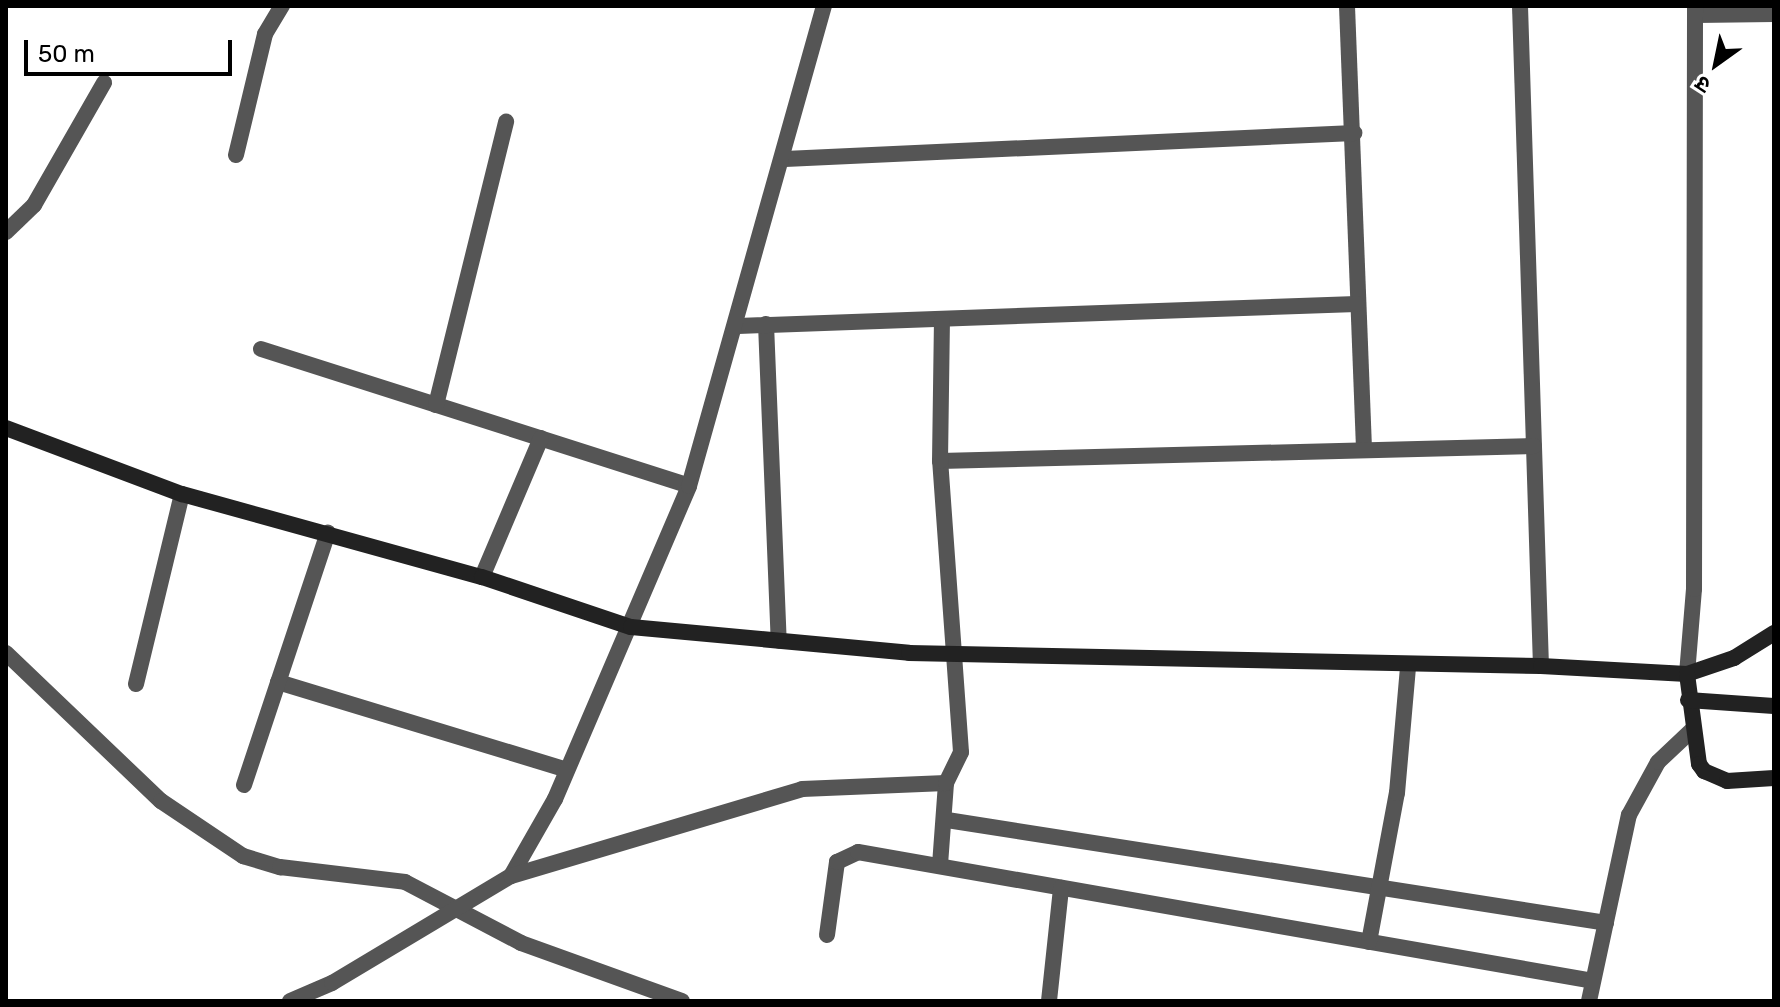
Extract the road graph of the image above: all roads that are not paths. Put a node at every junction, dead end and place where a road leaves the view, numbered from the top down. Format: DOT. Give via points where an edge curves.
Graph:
graph roads {
  1 [pos="282,6"];
  2 [pos="824,6"];
  3 [pos="1347,6"];
  4 [pos="1520,6"];
  5 [pos="1695,10"];
  6 [pos="1774,14"];
  7 [pos="104,83"];
  8 [pos="506,122"];
  9 [pos="1354,133"];
  10 [pos="236,155"];
  11 [pos="785,159"];
  12 [pos="6,232"];
  13 [pos="1357,304"];
  14 [pos="942,320"];
  15 [pos="766,324"];
  16 [pos="738,326"];
  17 [pos="261,349"];
  18 [pos="436,405"];
  19 [pos="6,428"];
  20 [pos="541,438"];
  21 [pos="1534,446"];
  22 [pos="1364,449"];
  23 [pos="940,461"];
  24 [pos="689,486"];
  25 [pos="182,494"];
  26 [pos="328,533"];
  27 [pos="482,577"];
  28 [pos="631,627"];
  29 [pos="1774,633"];
  30 [pos="779,641"];
  31 [pos="6,653"];
  32 [pos="952,654"];
  33 [pos="1408,666"];
  34 [pos="1541,666"];
  35 [pos="1687,674"];
  36 [pos="278,682"];
  37 [pos="136,684"];
  38 [pos="1688,700"];
  39 [pos="1774,706"];
  40 [pos="1693,729"];
  41 [pos="567,770"];
  42 [pos="1774,778"];
  43 [pos="946,783"];
  44 [pos="244,785"];
  45 [pos="947,820"];
  46 [pos="940,865"];
  47 [pos="511,876"];
  48 [pos="1382,886"];
  49 [pos="1061,888"];
  50 [pos="459,908"];
  51 [pos="1606,923"];
  52 [pos="827,935"];
  53 [pos="1369,942"];
  54 [pos="1593,981"];
  55 [pos="290,1001"];
  56 [pos="682,1001"];
  57 [pos="1049,1001"];
  58 [pos="1589,1001"];
  1 -- 10 [label="street" via="265,34"];
  2 -- 11 [label="street"];
  3 -- 9 [label="street"];
  4 -- 21 [label="street"];
  5 -- 6 [label="street"];
  5 -- 35 [label="street" via="1694,589"];
  7 -- 12 [label="street" via="34,205"];
  8 -- 18 [label="street"];
  9 -- 11 [label="street"];
  9 -- 13 [label="street"];
  11 -- 16 [label="street"];
  13 -- 14 [label="street"];
  13 -- 22 [label="street"];
  14 -- 15 [label="street"];
  14 -- 23 [label="street"];
  15 -- 16 [label="street"];
  15 -- 30 [label="street"];
  16 -- 24 [label="street"];
  17 -- 18 [label="street"];
  18 -- 20 [label="street"];
  19 -- 25 [label="street"];
  20 -- 24 [label="street"];
  20 -- 27 [label="street"];
  21 -- 22 [label="street"];
  21 -- 34 [label="street"];
  22 -- 23 [label="street"];
  23 -- 32 [label="street"];
  24 -- 28 [label="street"];
  25 -- 26 [label="street"];
  25 -- 37 [label="street"];
  26 -- 27 [label="street"];
  26 -- 36 [label="street"];
  27 -- 28 [label="street"];
  28 -- 30 [label="street"];
  28 -- 41 [label="street"];
  29 -- 35 [label="street" via="1734,658"];
  30 -- 32 [label="street"];
  31 -- 50 [label="street" via="161,801 243,856 280,867 405,882"];
  32 -- 33 [label="street"];
  32 -- 43 [label="street" via="961,752"];
  33 -- 34 [label="street"];
  33 -- 48 [label="street"];
  34 -- 35 [label="street"];
  35 -- 38 [label="street"];
  36 -- 41 [label="street"];
  36 -- 44 [label="street"];
  38 -- 39 [label="street"];
  38 -- 40 [label="street"];
  40 -- 42 [label="street" via="1699,764 1713,777"];
  40 -- 51 [label="street" via="1658,762 1634,802"];
  41 -- 47 [label="street"];
  43 -- 45 [label="street"];
  43 -- 47 [label="street" via="802,789"];
  45 -- 46 [label="street"];
  45 -- 48 [label="street"];
  46 -- 49 [label="street"];
  46 -- 52 [label="street" via="858,852 842,856"];
  47 -- 50 [label="street"];
  48 -- 51 [label="street"];
  48 -- 53 [label="street"];
  49 -- 53 [label="street"];
  49 -- 57 [label="street"];
  50 -- 55 [label="street" via="332,983"];
  50 -- 56 [label="street" via="581,969"];
  51 -- 54 [label="street"];
  53 -- 54 [label="street"];
  54 -- 58 [label="street"];
}
